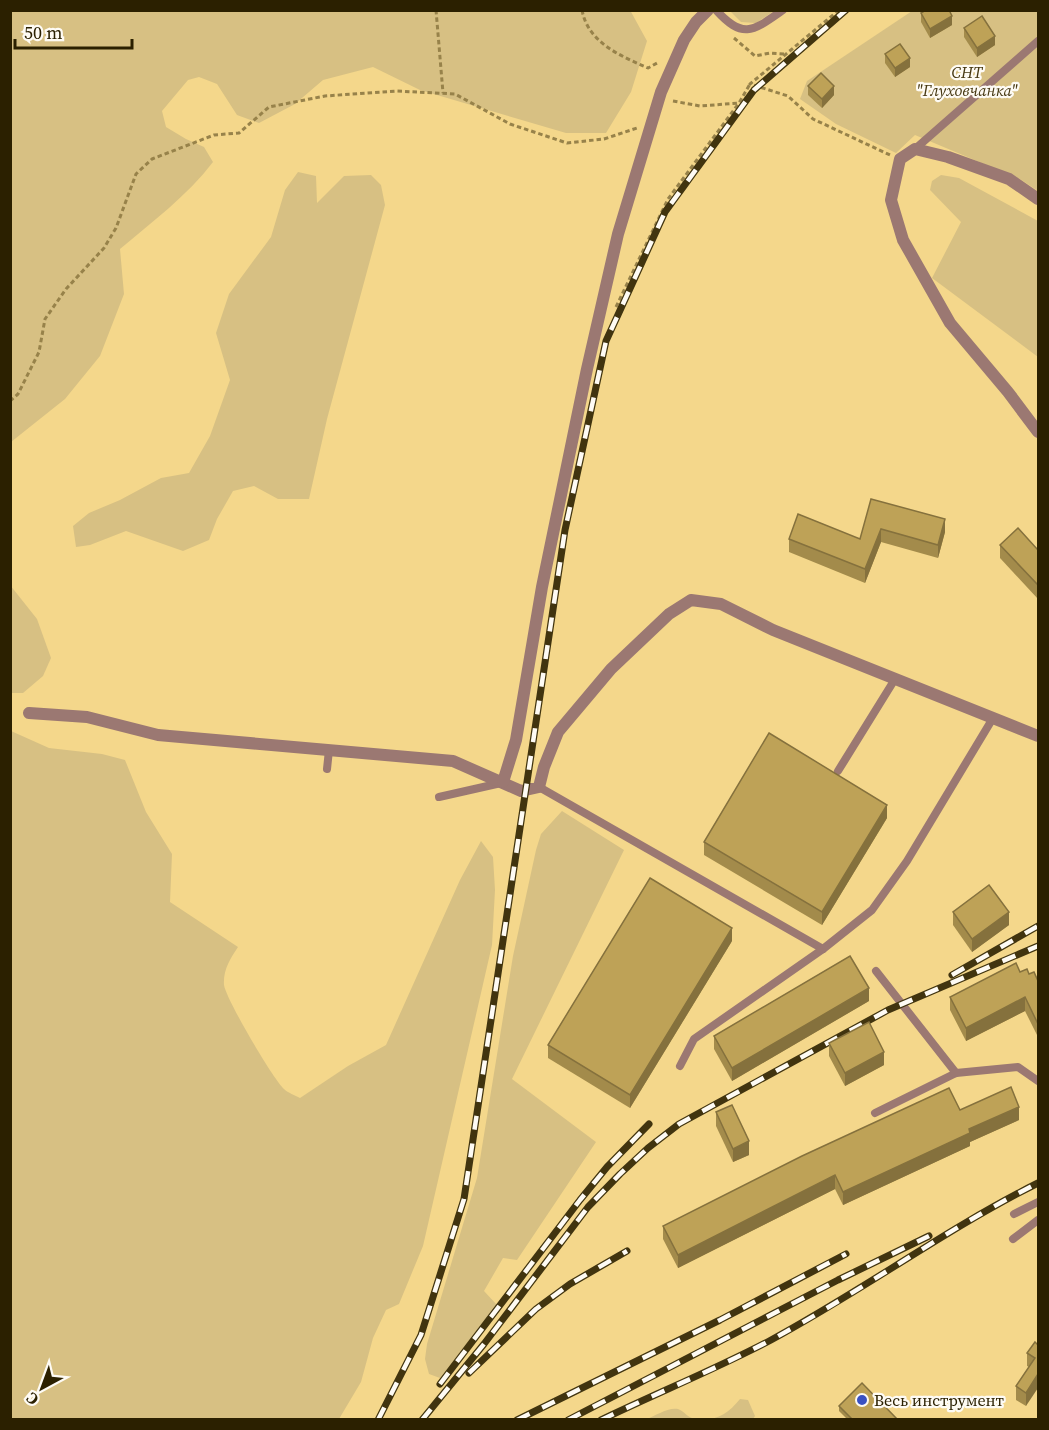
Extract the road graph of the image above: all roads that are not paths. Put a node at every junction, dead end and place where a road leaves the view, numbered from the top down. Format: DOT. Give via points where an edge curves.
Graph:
graph roads {
  1 [pos="708,10"];
  2 [pos="716,10"];
  3 [pos="783,10"];
  4 [pos="1038,40"];
  5 [pos="915,149"];
  6 [pos="1038,199"];
  7 [pos="1038,432"];
  8 [pos="895,679"];
  9 [pos="29,713"];
  10 [pos="993,718"];
  11 [pos="1038,736"];
  12 [pos="328,750"];
  13 [pos="327,769"];
  14 [pos="838,771"];
  15 [pos="502,782"];
  16 [pos="540,787"];
  17 [pos="439,797"];
  18 [pos="824,949"];
  19 [pos="876,971"];
  20 [pos="680,1066"];
  21 [pos="956,1073"];
  22 [pos="1038,1081"];
  23 [pos="875,1113"];
  24 [pos="1038,1202"];
  25 [pos="1014,1214"];
  26 [pos="1038,1220"];
  27 [pos="1013,1239"];
  1 -- 15 [label="street" via="679,51 661,92 618,234 586,369 516,740"];
  2 -- 3 [label="lane" via="727,23 741,30 755,29"];
  4 -- 5 [label="lane"];
  5 -- 6 [label="street" via="1008,179"];
  5 -- 7 [label="street" via="900,159 891,200 903,240 950,323"];
  8 -- 10 [label="street"];
  8 -- 14 [label="lane"];
  8 -- 16 [label="street" via="773,630 721,604 691,600 669,614 611,669 558,732"];
  9 -- 12 [label="street" via="87,717 158,735"];
  10 -- 11 [label="street"];
  10 -- 18 [label="lane" via="873,910"];
  12 -- 13 [label="lane"];
  12 -- 15 [label="street" via="453,761"];
  15 -- 16 [label="street" via="521,791"];
  15 -- 17 [label="lane"];
  16 -- 18 [label="lane"];
  18 -- 20 [label="lane" via="693,1039"];
  19 -- 21 [label="lane"];
  21 -- 22 [label="lane" via="1018,1067"];
  21 -- 23 [label="lane"];
  24 -- 25 [label="lane"];
  26 -- 27 [label="lane"];
}
